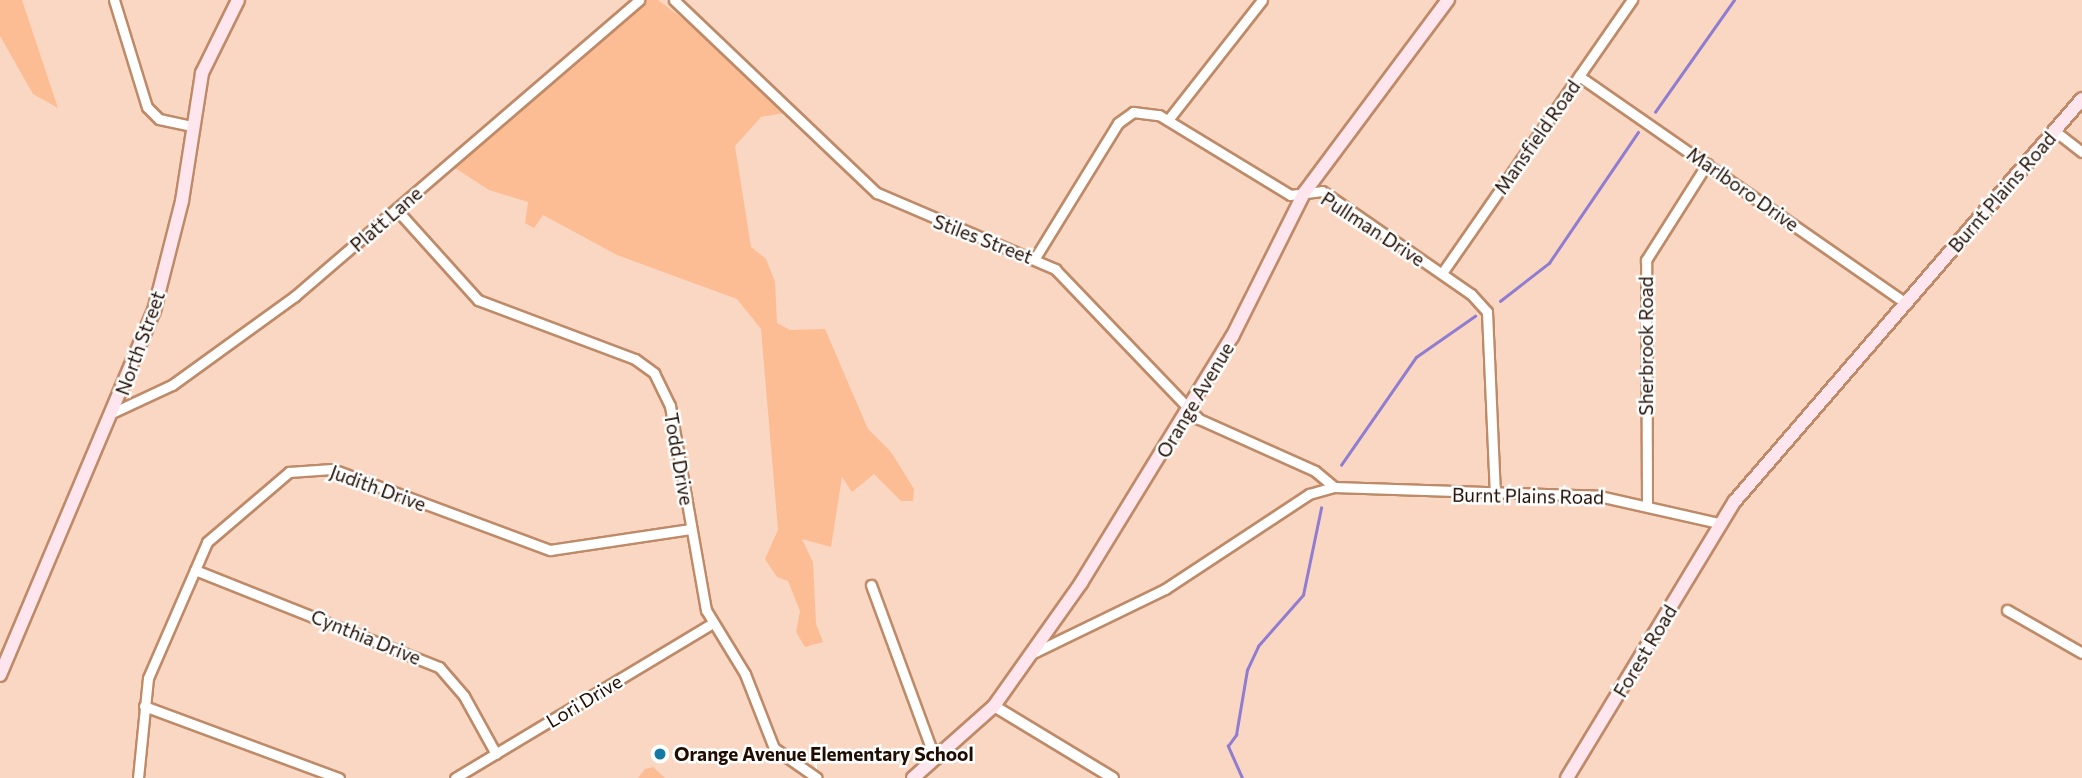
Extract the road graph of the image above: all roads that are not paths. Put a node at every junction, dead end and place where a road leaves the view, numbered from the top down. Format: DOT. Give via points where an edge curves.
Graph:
graph roads {
  1 [pos="114,0"];
  2 [pos="238,0"];
  3 [pos="639,0"];
  4 [pos="674,0"];
  5 [pos="1262,0"];
  6 [pos="1448,0"];
  7 [pos="1632,0"];
  8 [pos="1579,76"];
  9 [pos="2082,99"];
  10 [pos="1168,120"];
  11 [pos="192,126"];
  12 [pos="2055,131"];
  13 [pos="2082,152"];
  14 [pos="1707,164"];
  15 [pos="1304,193"];
  16 [pos="397,210"];
  17 [pos="1035,258"];
  18 [pos="1442,274"];
  19 [pos="1907,303"];
  20 [pos="1189,410"];
  21 [pos="114,412"];
  22 [pos="1334,487"];
  23 [pos="1495,494"];
  24 [pos="1647,503"];
  25 [pos="1719,523"];
  26 [pos="690,529"];
  27 [pos="195,570"];
  28 [pos="870,585"];
  29 [pos="2007,610"];
  30 [pos="713,623"];
  31 [pos="2082,653"];
  32 [pos="1030,654"];
  33 [pos="0,675"];
  34 [pos="144,706"];
  35 [pos="994,706"];
  36 [pos="496,754"];
  37 [pos="935,759"];
  38 [pos="138,778"];
  39 [pos="338,778"];
  40 [pos="456,778"];
  41 [pos="817,778"];
  42 [pos="913,778"];
  43 [pos="1113,778"];
  44 [pos="1567,778"];
  1 -- 11 [label="street" via="147,107 159,119"];
  2 -- 11 [label="main road, North Street" via="206,60"];
  3 -- 16 [label="street, Platt Lane"];
  4 -- 17 [label="street, Stiles Street" via="877,193"];
  5 -- 10 [label="street"];
  6 -- 15 [label="main road, Orange Avenue"];
  7 -- 8 [label="street, Mansfield Road"];
  8 -- 14 [label="street, Marlboro Drive"];
  8 -- 18 [label="street, Mansfield Road"];
  9 -- 12 [label="main road, Burnt Plains Road"];
  10 -- 15 [label="street, Pullman Drive" via="1290,195"];
  10 -- 17 [label="street, Pullman Drive" via="1139,111 1122,119"];
  11 -- 21 [label="main road, North Street" via="167,268"];
  12 -- 13 [label="street"];
  12 -- 19 [label="main road, Burnt Plains Road"];
  14 -- 19 [label="street, Marlboro Drive"];
  14 -- 24 [label="street, Sherbrook Road" via="1646,260"];
  15 -- 18 [label="street, Pullman Drive" via="1322,191"];
  15 -- 20 [label="main road, Orange Avenue"];
  16 -- 21 [label="street, Platt Lane" via="295,296 172,385"];
  16 -- 26 [label="street, Todd Drive" via="478,300 649,368 670,406"];
  17 -- 20 [label="street, Stiles Street" via="1066,280"];
  18 -- 23 [label="street, Pullman Drive" via="1478,299 1490,320"];
  19 -- 25 [label="main road, Burnt Plains Road"];
  20 -- 22 [label="street, Stiles Street" via="1315,471"];
  20 -- 32 [label="main road, Orange Avenue" via="1111,539"];
  21 -- 33 [label="main road, North Street"];
  22 -- 23 [label="street, Burnt Plains Road"];
  22 -- 32 [label="street, Burnt Plains Road" via="1309,494 1146,599"];
  23 -- 24 [label="street, Burnt Plains Road"];
  24 -- 25 [label="street, Burnt Plains Road"];
  25 -- 44 [label="main road, Forest Road"];
  26 -- 27 [label="street, Judith Drive" via="550,550 332,469 304,467 217,528"];
  26 -- 30 [label="street, Todd Drive"];
  27 -- 34 [label="street, Judith Drive" via="152,665"];
  27 -- 36 [label="street, Cynthia Drive" via="439,667 464,696"];
  28 -- 37 [label="street"];
  29 -- 31 [label="street"];
  30 -- 36 [label="street, Lori Drive"];
  30 -- 41 [label="street, Todd Drive" via="746,674 774,748"];
  32 -- 35 [label="main road, Orange Avenue"];
  34 -- 38 [label="street, Judith Drive"];
  34 -- 39 [label="street"];
  35 -- 37 [label="main road, Orange Avenue"];
  35 -- 43 [label="street"];
  36 -- 40 [label="street, Lori Drive"];
  37 -- 42 [label="main road, Orange Avenue"];
}
